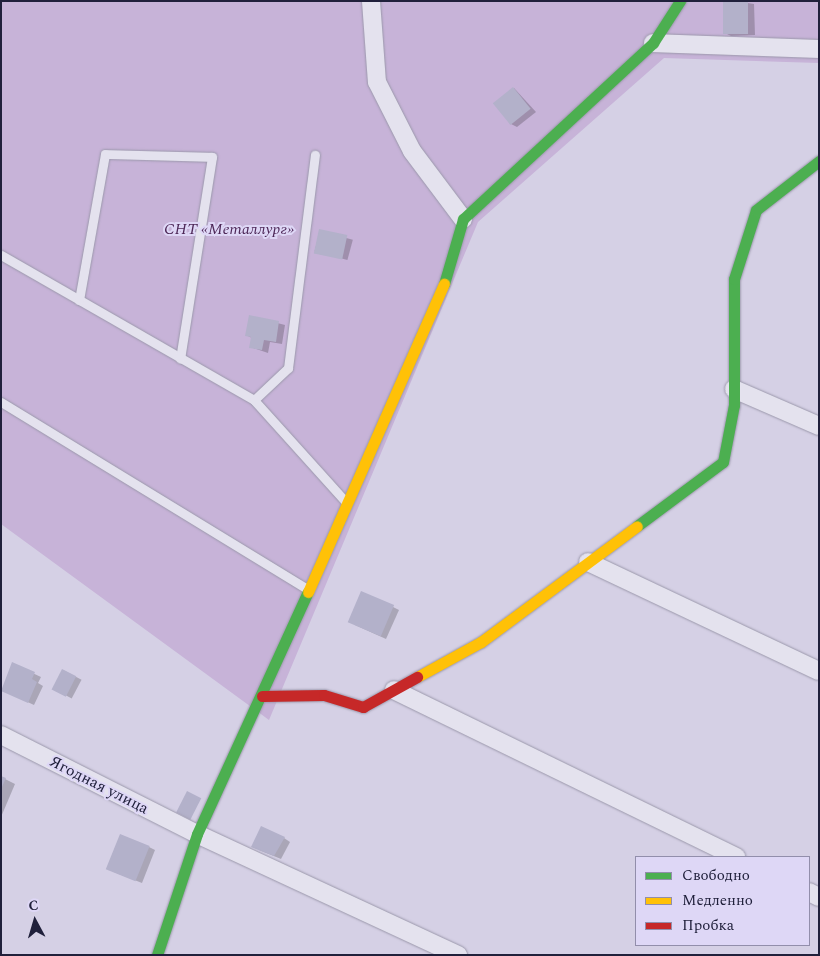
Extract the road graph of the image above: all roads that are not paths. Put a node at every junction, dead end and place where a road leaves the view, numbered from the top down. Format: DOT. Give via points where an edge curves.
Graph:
graph roads {
  1 [pos="371,1"];
  2 [pos="680,1"];
  3 [pos="653,43"];
  4 [pos="819,49"];
  5 [pos="315,155"];
  6 [pos="816,164"];
  7 [pos="463,219"];
  8 [pos="1,255"];
  9 [pos="79,300"];
  10 [pos="180,358"];
  11 [pos="734,389"];
  12 [pos="254,400"];
  13 [pos="1,402"];
  14 [pos="819,426"];
  15 [pos="348,504"];
  16 [pos="588,562"];
  17 [pos="310,590"];
  18 [pos="819,672"];
  19 [pos="394,690"];
  20 [pos="262,696"];
  21 [pos="1,735"];
  22 [pos="198,834"];
  23 [pos="736,856"];
  24 [pos="157,955"];
  25 [pos="458,955"];
  1 -- 7 [label="street" via="377,82 412,152"];
  2 -- 3 [label="street"];
  3 -- 4 [label="street"];
  3 -- 7 [label="street"];
  5 -- 12 [label="lane" via="288,368"];
  6 -- 11 [label="street" via="756,210 734,279"];
  7 -- 15 [label="street" via="450,271"];
  8 -- 9 [label="lane"];
  9 -- 10 [label="lane"];
  9 -- 10 [label="lane" via="106,154 212,157"];
  10 -- 12 [label="lane"];
  11 -- 14 [label="street"];
  11 -- 16 [label="street" via="723,462"];
  12 -- 15 [label="lane"];
  13 -- 17 [label="lane"];
  15 -- 17 [label="street"];
  16 -- 18 [label="street"];
  16 -- 19 [label="street" via="481,642"];
  17 -- 20 [label="street"];
  19 -- 20 [label="street" via="363,707 324,695"];
  19 -- 23 [label="street"];
  20 -- 22 [label="street"];
  21 -- 22 [label="street, Ягодная улица"];
  22 -- 24 [label="street"];
  22 -- 25 [label="street, Ягодная улица"];
}
